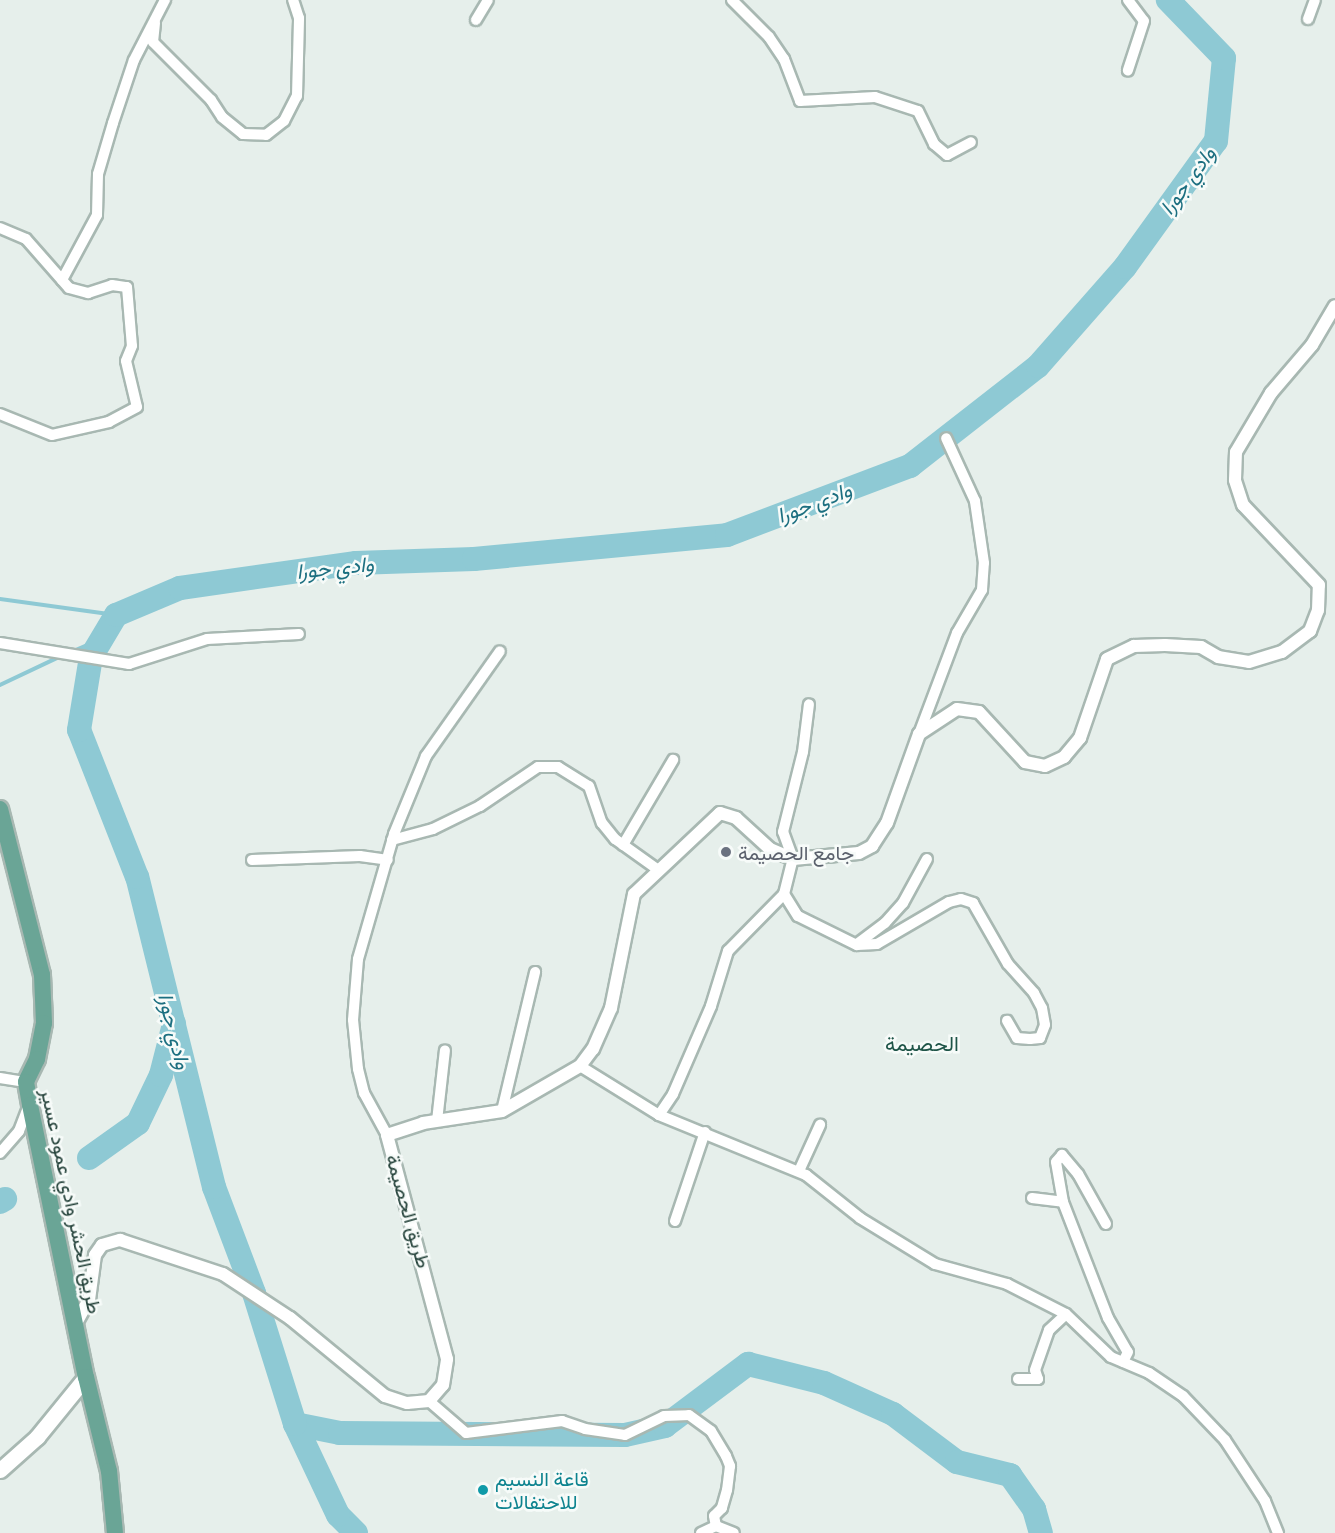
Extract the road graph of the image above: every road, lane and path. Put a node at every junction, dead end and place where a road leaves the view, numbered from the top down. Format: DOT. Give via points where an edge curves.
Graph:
graph roads {
  1 [pos="165,0"];
  2 [pos="293,0"];
  3 [pos="489,0"];
  4 [pos="732,0"];
  5 [pos="1128,0"];
  6 [pos="1315,0"];
  7 [pos="1308,19"];
  8 [pos="476,20"];
  9 [pos="155,23"];
  10 [pos="1128,70"];
  11 [pos="971,142"];
  12 [pos="0,228"];
  13 [pos="62,280"];
  14 [pos="1335,306"];
  15 [pos="0,414"];
  16 [pos="946,438"];
  17 [pos="299,634"];
  18 [pos="0,643"];
  19 [pos="501,651"];
  20 [pos="809,704"];
  21 [pos="919,734"];
  22 [pos="673,760"];
  23 [pos="0,809"];
  24 [pos="393,840"];
  25 [pos="623,845"];
  26 [pos="793,859"];
  27 [pos="927,859"];
  28 [pos="252,860"];
  29 [pos="388,860"];
  30 [pos="657,869"];
  31 [pos="784,894"];
  32 [pos="857,945"];
  33 [pos="535,972"];
  34 [pos="1007,1021"];
  35 [pos="445,1050"];
  36 [pos="580,1066"];
  37 [pos="0,1078"];
  38 [pos="26,1082"];
  39 [pos="30,1105"];
  40 [pos="502,1110"];
  41 [pos="659,1115"];
  42 [pos="437,1121"];
  43 [pos="820,1125"];
  44 [pos="705,1132"];
  45 [pos="387,1135"];
  46 [pos="0,1153"];
  47 [pos="799,1171"];
  48 [pos="1032,1198"];
  49 [pos="1063,1202"];
  50 [pos="675,1221"];
  51 [pos="1106,1224"];
  52 [pos="1066,1314"];
  53 [pos="76,1323"];
  54 [pos="1123,1362"];
  55 [pos="86,1377"];
  56 [pos="1018,1378"];
  57 [pos="429,1401"];
  58 [pos="0,1470"];
  59 [pos="716,1526"];
  60 [pos="115,1533"];
  61 [pos="701,1533"];
  62 [pos="734,1533"];
  63 [pos="1278,1533"];
  1 -- 9 [label="street"];
  2 -- 9 [label="street" via="299,18 297,96 284,122 266,135 243,134 222,117 211,100 153,42"];
  3 -- 8 [label="street"];
  4 -- 11 [label="street" via="779,52 795,81 800,101 875,97 918,111 934,144 947,155"];
  5 -- 10 [label="street" via="1144,21"];
  6 -- 7 [label="street"];
  9 -- 13 [label="street" via="134,60 113,123 98,174 98,215"];
  12 -- 13 [label="street" via="26,239"];
  13 -- 15 [label="street" via="69,288 88,293 112,285 127,287 132,346 126,362 137,407 109,422 52,435"];
  14 -- 21 [label="street" via="1312,345 1271,393 1236,452 1235,480 1243,505 1319,585 1318,610 1310,631 1282,652 1249,662 1218,657 1201,646 1165,645 1134,646 1107,659 1080,738 1064,757 1045,766 1025,762 979,712 957,709"];
  16 -- 21 [label="street" via="975,501 984,563 982,590 957,633"];
  17 -- 18 [label="street" via="207,639 129,664"];
  19 -- 24 [label="street" via="426,756"];
  20 -- 26 [label="street" via="803,752 783,832"];
  21 -- 26 [label="street" via="887,823 872,846 859,854"];
  22 -- 25 [label="street"];
  23 -- 38 [label="main road, طريق الحشر وادي عمود عسير" via="42,975 44,1023 37,1059"];
  24 -- 25 [label="street" via="433,829 480,807 538,767 558,767 588,786 602,823"];
  24 -- 29 [label="street"];
  25 -- 30 [label="street"];
  26 -- 30 [label="street, طريق الحصيمة" via="770,849 736,818 720,813"];
  26 -- 31 [label="street"];
  27 -- 32 [label="street" via="903,903"];
  28 -- 29 [label="street" via="360,856"];
  29 -- 45 [label="street" via="358,959 353,1020 364,1093"];
  30 -- 36 [label="street, طريق الحصيمة" via="634,894 611,1008 593,1049"];
  31 -- 32 [label="street" via="798,916"];
  31 -- 41 [label="street" via="728,951 696,1043"];
  32 -- 34 [label="street" via="877,945 949,902 961,899 973,903 1008,964 1034,993 1045,1024 1040,1038 1030,1040 1017,1038"];
  33 -- 40 [label="street"];
  35 -- 42 [label="street"];
  36 -- 40 [label="street, طريق الحصيمة"];
  36 -- 41 [label="street"];
  37 -- 38 [label="street"];
  38 -- 39 [label="main road, طريق الحشر وادي عمود عسير"];
  39 -- 46 [label="street" via="19,1131"];
  39 -- 53 [label="main road, طريق الحشر وادي عمود عسير"];
  40 -- 42 [label="street, طريق الحصيمة"];
  41 -- 44 [label="street"];
  42 -- 45 [label="street, طريق الحصيمة"];
  43 -- 47 [label="street"];
  44 -- 47 [label="street"];
  44 -- 50 [label="street"];
  45 -- 57 [label="street, طريق الحصيمة" via="447,1359 443,1385"];
  47 -- 52 [label="street" via="860,1218 935,1264 1007,1284"];
  48 -- 49 [label="street"];
  49 -- 51 [label="street" via="1056,1162 1062,1155 1078,1174"];
  49 -- 54 [label="street" via="1108,1317 1128,1352"];
  52 -- 54 [label="street" via="1111,1357"];
  52 -- 56 [label="street" via="1049,1330 1035,1370 1038,1379"];
  53 -- 55 [label="main road, طريق الحشر وادي عمود عسير"];
  53 -- 57 [label="street" via="89,1300 95,1255 102,1245 120,1240 171,1260 199,1264 254,1293 385,1396 407,1403"];
  54 -- 63 [label="street" via="1183,1396 1226,1440 1265,1501"];
  55 -- 58 [label="main road" via="37,1437"];
  55 -- 60 [label="main road, طريق الحشر وادي عمود عسير" via="109,1471"];
  57 -- 59 [label="street" via="466,1433 562,1421 625,1435 664,1416 689,1415 711,1431 730,1466 722,1508 714,1516"];
  59 -- 61 [label="street"];
  59 -- 62 [label="street"];
}
